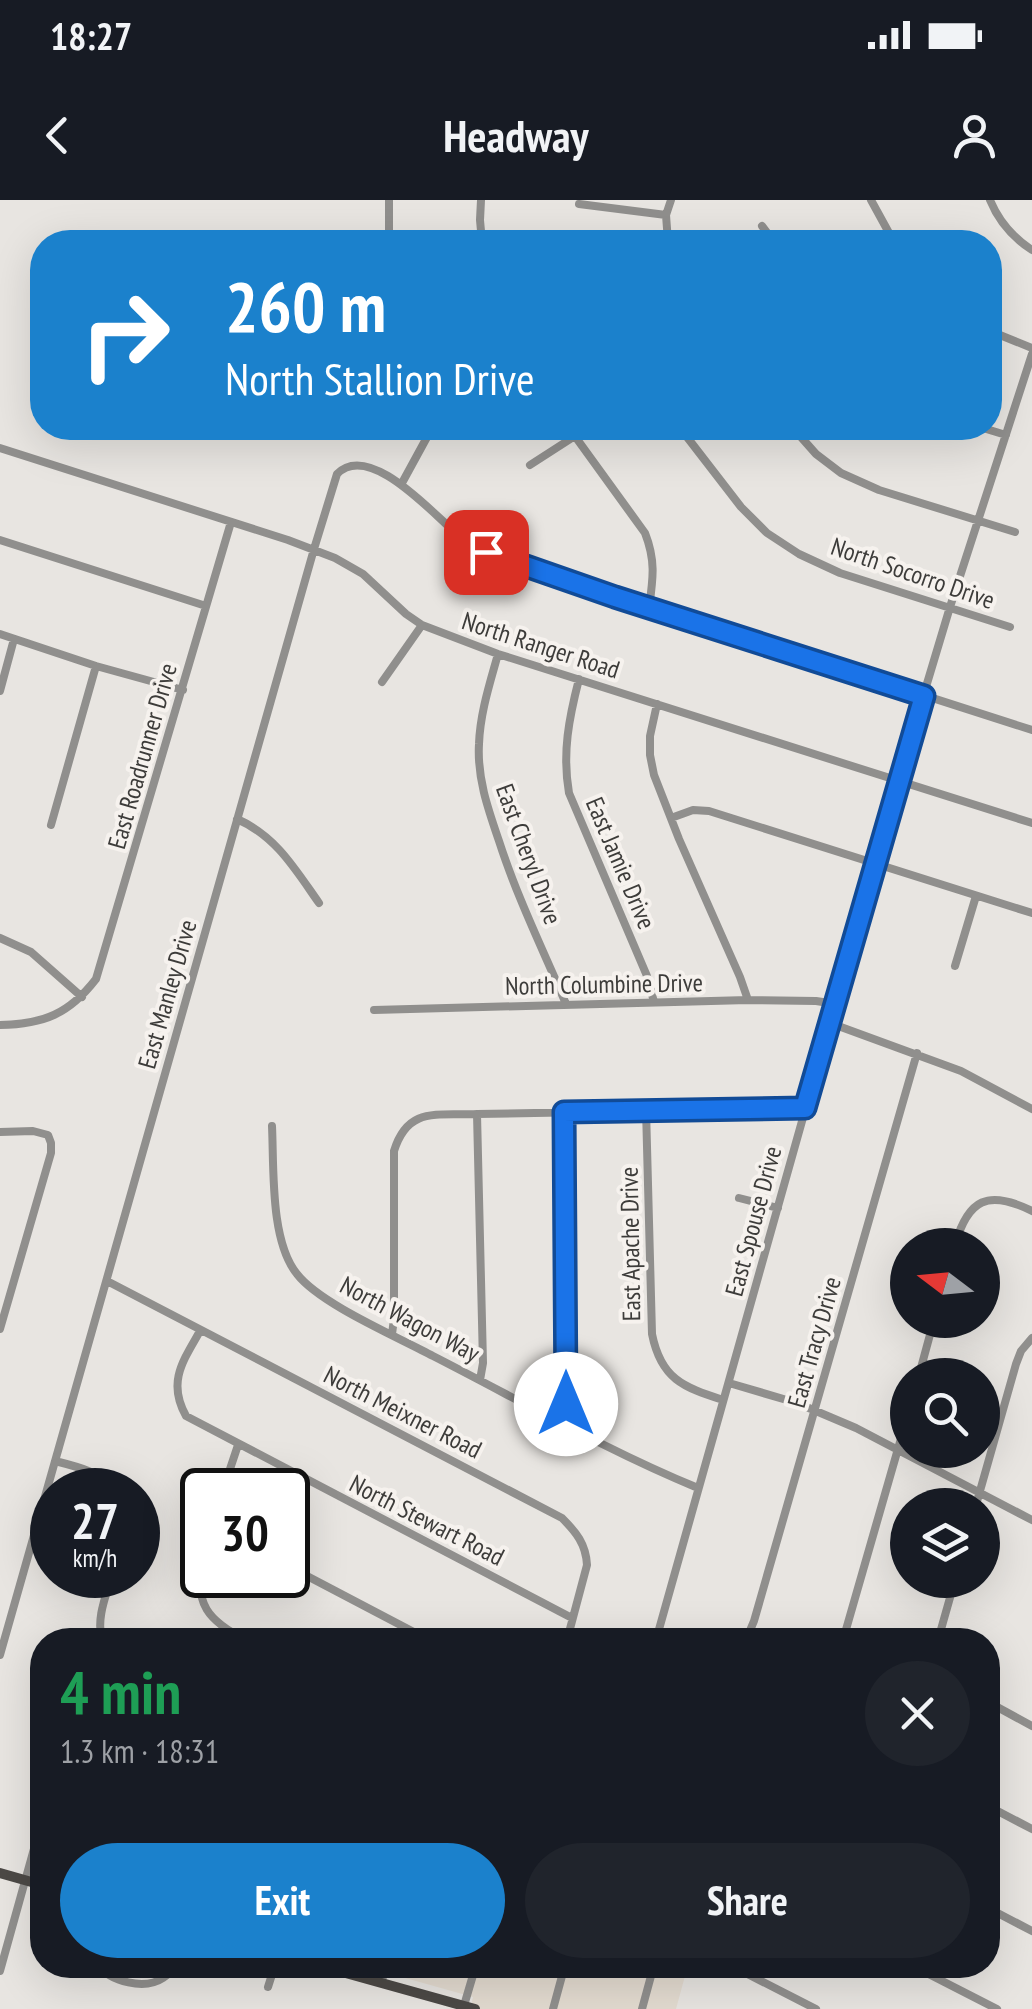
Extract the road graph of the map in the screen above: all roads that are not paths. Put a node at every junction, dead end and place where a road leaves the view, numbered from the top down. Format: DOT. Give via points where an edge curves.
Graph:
graph roads {
  1 [pos="388,200"];
  2 [pos="481,200"];
  3 [pos="671,200"];
  4 [pos="871,200"];
  5 [pos="990,200"];
  6 [pos="578,204"];
  7 [pos="666,216"];
  8 [pos="762,226"];
  9 [pos="389,230"];
  10 [pos="481,230"];
  11 [pos="665,230"];
  12 [pos="765,230"];
  13 [pos="887,230"];
  14 [pos="1032,250"];
  15 [pos="1002,337"];
  16 [pos="1032,351"];
  17 [pos="1002,434"];
  18 [pos="1006,435"];
  19 [pos="426,440"];
  20 [pos="562,440"];
  21 [pos="578,440"];
  22 [pos="689,440"];
  23 [pos="804,440"];
  24 [pos="0,448"];
  25 [pos="530,465"];
  26 [pos="402,484"];
  27 [pos="231,522"];
  28 [pos="978,522"];
  29 [pos="1014,532"];
  30 [pos="0,540"];
  31 [pos="314,550"];
  32 [pos="206,606"];
  33 [pos="650,608"];
  34 [pos="950,608"];
  35 [pos="422,625"];
  36 [pos="1010,627"];
  37 [pos="0,634"];
  38 [pos="14,638"];
  39 [pos="498,654"];
  40 [pos="96,666"];
  41 [pos="578,679"];
  42 [pos="382,682"];
  43 [pos="183,690"];
  44 [pos="0,691"];
  45 [pos="924,696"];
  46 [pos="657,704"];
  47 [pos="1032,730"];
  48 [pos="898,780"];
  49 [pos="237,818"];
  50 [pos="671,818"];
  51 [pos="1032,823"];
  52 [pos="50,825"];
  53 [pos="876,863"];
  54 [pos="976,896"];
  55 [pos="318,903"];
  56 [pos="1032,914"];
  57 [pos="0,938"];
  58 [pos="954,966"];
  59 [pos="82,997"];
  60 [pos="748,1000"];
  61 [pos="654,1002"];
  62 [pos="566,1004"];
  63 [pos="836,1004"];
  64 [pos="374,1010"];
  65 [pos="830,1023"];
  66 [pos="0,1025"];
  67 [pos="917,1053"];
  68 [pos="805,1108"];
  69 [pos="646,1109"];
  70 [pos="1032,1109"];
  71 [pos="564,1112"];
  72 [pos="477,1114"];
  73 [pos="272,1126"];
  74 [pos="0,1132"];
  75 [pos="740,1198"];
  76 [pos="778,1208"];
  77 [pos="1032,1211"];
  78 [pos="961,1228"];
  79 [pos="106,1282"];
  80 [pos="0,1329"];
  81 [pos="200,1331"];
  82 [pos="392,1334"];
  83 [pos="1032,1338"];
  84 [pos="480,1380"];
  85 [pos="728,1383"];
  86 [pos="723,1400"];
  87 [pos="816,1410"];
  88 [pos="565,1424"];
  89 [pos="238,1445"];
  90 [pos="890,1447"];
  91 [pos="55,1461"];
  92 [pos="82,1468"];
  93 [pos="231,1468"];
  94 [pos="891,1468"];
  95 [pos="931,1468"];
  96 [pos="698,1488"];
  97 [pos="970,1488"];
  98 [pos="981,1488"];
  99 [pos="1000,1503"];
  100 [pos="1032,1520"];
  101 [pos="310,1578"];
  102 [pos="105,1598"];
  103 [pos="200,1598"];
  104 [pos="950,1598"];
  105 [pos="572,1618"];
  106 [pos="99,1628"];
  107 [pos="225,1628"];
  108 [pos="406,1628"];
  109 [pos="570,1628"];
  110 [pos="659,1628"];
  111 [pos="751,1628"];
  112 [pos="846,1628"];
  113 [pos="941,1628"];
  114 [pos="0,1654"];
  115 [pos="1000,1709"];
  116 [pos="1032,1726"];
  117 [pos="1000,1812"];
  118 [pos="1032,1829"];
  119 [pos="30,1865"];
  120 [pos="0,1873"];
  121 [pos="26,1880"];
  122 [pos="30,1881"];
  123 [pos="1000,1915"];
  124 [pos="1032,1932"];
  125 [pos="0,1971"];
  126 [pos="117,1978"];
  127 [pos="163,1978"];
  128 [pos="271,1978"];
  129 [pos="364,1978"];
  130 [pos="383,1978"];
  131 [pos="473,1978"];
  132 [pos="561,1978"];
  133 [pos="650,1978"];
  134 [pos="755,1978"];
  135 [pos="936,1978"];
  136 [pos="382,1983"];
  137 [pos="268,1986"];
  138 [pos="467,2008"];
  139 [pos="553,2009"];
  140 [pos="642,2009"];
  141 [pos="816,2009"];
  142 [pos="997,2009"];
  1 -- 9 [label="street"];
  2 -- 10 [label="street"];
  3 -- 7 [label="street"];
  4 -- 13 [label="street"];
  5 -- 14 [label="street" via="996,217"];
  6 -- 7 [label="street"];
  7 -- 11 [label="street"];
  8 -- 12 [label="street"];
  15 -- 16 [label="street"];
  16 -- 18 [label="street, East Spouse Drive"];
  17 -- 18 [label="street"];
  18 -- 28 [label="street, East Spouse Drive"];
  19 -- 26 [label="street"];
  20 -- 25 [label="street"];
  21 -- 33 [label="street" via="644,532 654,574"];
  22 -- 34 [label="street, North Socorro Drive" via="741,508 799,554"];
  23 -- 28 [label="street" via="841,473"];
  24 -- 27 [label="street, North Ranger Road"];
  26 -- 31 [label="street, East Manley Drive" via="356,464 342,468"];
  26 -- 33 [label="street" via="486,552"];
  27 -- 31 [label="street, North Ranger Road"];
  27 -- 32 [label="street, East Roadrunner Drive"];
  28 -- 29 [label="street"];
  28 -- 34 [label="street, East Spouse Drive"];
  30 -- 32 [label="street"];
  31 -- 35 [label="street, North Ranger Road" via="349,564"];
  31 -- 49 [label="street, East Manley Drive"];
  32 -- 43 [label="street, East Roadrunner Drive"];
  33 -- 45 [label="street"];
  34 -- 36 [label="street, North Socorro Drive"];
  34 -- 45 [label="street, East Spouse Drive"];
  35 -- 39 [label="street, North Ranger Road"];
  35 -- 42 [label="street"];
  37 -- 38 [label="street"];
  38 -- 40 [label="street"];
  38 -- 44 [label="street"];
  39 -- 41 [label="street, North Ranger Road"];
  39 -- 62 [label="street, East Cheryl Drive" via="479,743 484,798 512,882"];
  40 -- 43 [label="street"];
  40 -- 52 [label="street"];
  41 -- 46 [label="street, North Ranger Road"];
  41 -- 61 [label="street, East Jamie Drive" via="566,739 569,794"];
  43 -- 59 [label="street, East Roadrunner Drive" via="104,957"];
  45 -- 47 [label="street"];
  45 -- 48 [label="street, East Spouse Drive"];
  46 -- 48 [label="street, North Ranger Road"];
  46 -- 50 [label="street" via="650,755"];
  48 -- 51 [label="street, North Ranger Road"];
  48 -- 53 [label="street, East Spouse Drive"];
  49 -- 55 [label="street" via="277,846"];
  49 -- 79 [label="street, East Manley Drive"];
  50 -- 53 [label="street" via="709,811"];
  50 -- 60 [label="street"];
  53 -- 54 [label="street"];
  53 -- 63 [label="street, East Spouse Drive"];
  54 -- 56 [label="street"];
  54 -- 58 [label="street"];
  57 -- 59 [label="street" via="31,952"];
  59 -- 66 [label="street" via="48,1018"];
  60 -- 61 [label="street, North Columbine Drive"];
  60 -- 63 [label="street, North Columbine Drive"];
  61 -- 62 [label="street, North Columbine Drive"];
  62 -- 64 [label="street, North Columbine Drive"];
  63 -- 65 [label="street, East Spouse Drive"];
  65 -- 67 [label="street"];
  65 -- 68 [label="street, East Spouse Drive"];
  67 -- 70 [label="street"];
  67 -- 87 [label="street, East Tracy Drive"];
  68 -- 69 [label="street"];
  68 -- 76 [label="street, East Spouse Drive"];
  69 -- 71 [label="street"];
  69 -- 86 [label="street, East Apache Drive" via="656,1351 676,1380"];
  71 -- 72 [label="street"];
  71 -- 88 [label="street"];
  72 -- 82 [label="street" via="424,1116 399,1134"];
  72 -- 84 [label="street"];
  73 -- 82 [label="street, North Wagon Way" via="279,1223 296,1273"];
  74 -- 80 [label="street" via="48,1135 51,1152"];
  75 -- 76 [label="street"];
  76 -- 85 [label="street, East Spouse Drive"];
  77 -- 78 [label="street" via="989,1199 970,1209"];
  79 -- 81 [label="street, North Meixner Road"];
  79 -- 91 [label="street, East Manley Drive"];
  81 -- 89 [label="street, North Stewart Road" via="182,1362 179,1403 186,1416"];
  81 -- 105 [label="street, North Meixner Road" via="562,1518 586,1552"];
  82 -- 84 [label="street, North Wagon Way"];
  83 -- 98 [label="street" via="1016,1364"];
  84 -- 88 [label="street, North Wagon Way"];
  85 -- 86 [label="street, East Spouse Drive"];
  85 -- 87 [label="street"];
  86 -- 96 [label="street, East Spouse Drive"];
  87 -- 90 [label="street"];
  87 -- 111 [label="street, East Tracy Drive"];
  88 -- 96 [label="street, North Wagon Way"];
  89 -- 93 [label="street"];
  89 -- 105 [label="street, North Stewart Road"];
  91 -- 92 [label="street"];
  91 -- 114 [label="street, East Manley Drive"];
  94 -- 112 [label="street"];
  95 -- 97 [label="street"];
  96 -- 110 [label="street, East Spouse Drive"];
  99 -- 100 [label="street"];
  101 -- 108 [label="street"];
  102 -- 106 [label="street"];
  103 -- 107 [label="street"];
  104 -- 113 [label="street"];
  105 -- 109 [label="street, North Meixner Road"];
  115 -- 116 [label="street"];
  117 -- 118 [label="street"];
  119 -- 121 [label="street"];
  120 -- 121 [label="main road"];
  121 -- 122 [label="main road"];
  121 -- 125 [label="street"];
  123 -- 124 [label="street"];
  126 -- 127 [label="street" via="150,1984"];
  128 -- 137 [label="street"];
  129 -- 136 [label="main road"];
  130 -- 136 [label="street"];
  131 -- 138 [label="street"];
  132 -- 139 [label="street"];
  133 -- 140 [label="street"];
  134 -- 141 [label="street"];
  135 -- 142 [label="street"];
  136 -- 138 [label="main road"];
}
